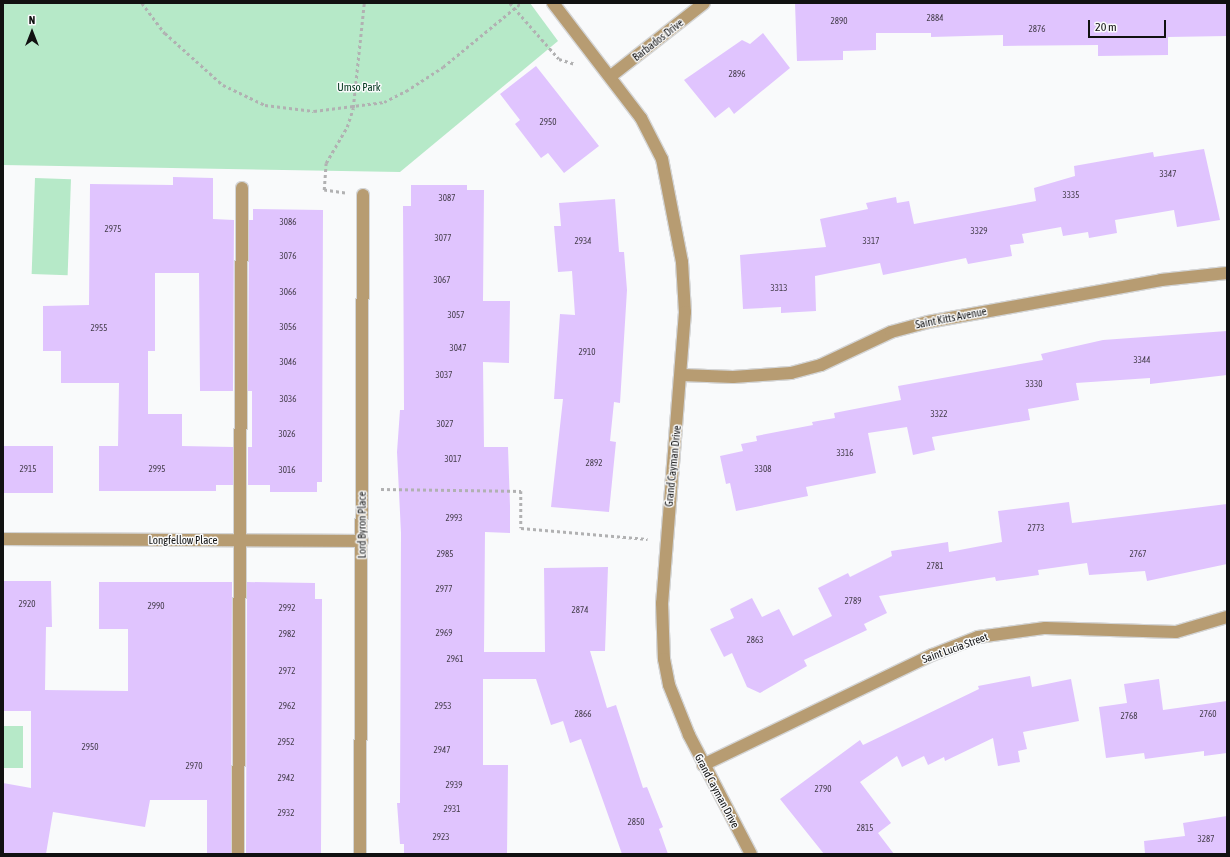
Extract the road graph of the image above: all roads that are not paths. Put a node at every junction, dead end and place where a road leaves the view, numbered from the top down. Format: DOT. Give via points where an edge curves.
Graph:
graph roads {
  1 [pos="553,3"];
  2 [pos="704,3"];
  3 [pos="611,76"];
  4 [pos="242,188"];
  5 [pos="363,195"];
  6 [pos="1227,273"];
  7 [pos="682,375"];
  8 [pos="3,539"];
  9 [pos="239,540"];
  10 [pos="362,541"];
  11 [pos="1227,617"];
  12 [pos="703,765"];
  13 [pos="746,852"];
  14 [pos="238,854"];
  15 [pos="360,854"];
  1 -- 3 [label="street, Grand Cayman Drive"];
  2 -- 3 [label="street, Barbados Drive"];
  3 -- 7 [label="street, Grand Cayman Drive" via="642,118 662,159 682,262 685,312"];
  4 -- 9 [label="street"];
  5 -- 10 [label="street, Lord Byron Place"];
  6 -- 7 [label="street, Saint Kitts Avenue" via="1161,280 922,323 891,332 821,365 791,373 733,377"];
  7 -- 12 [label="street, Grand Cayman Drive" via="662,603 664,659 679,712"];
  8 -- 9 [label="street, Longfellow Place"];
  9 -- 10 [label="street, Longfellow Place"];
  9 -- 14 [label="street"];
  10 -- 15 [label="street, Lord Byron Place"];
  11 -- 12 [label="street, Saint Lucia Street" via="1176,632 1045,628 978,637 932,655"];
  12 -- 13 [label="street, Grand Cayman Drive"];
}
